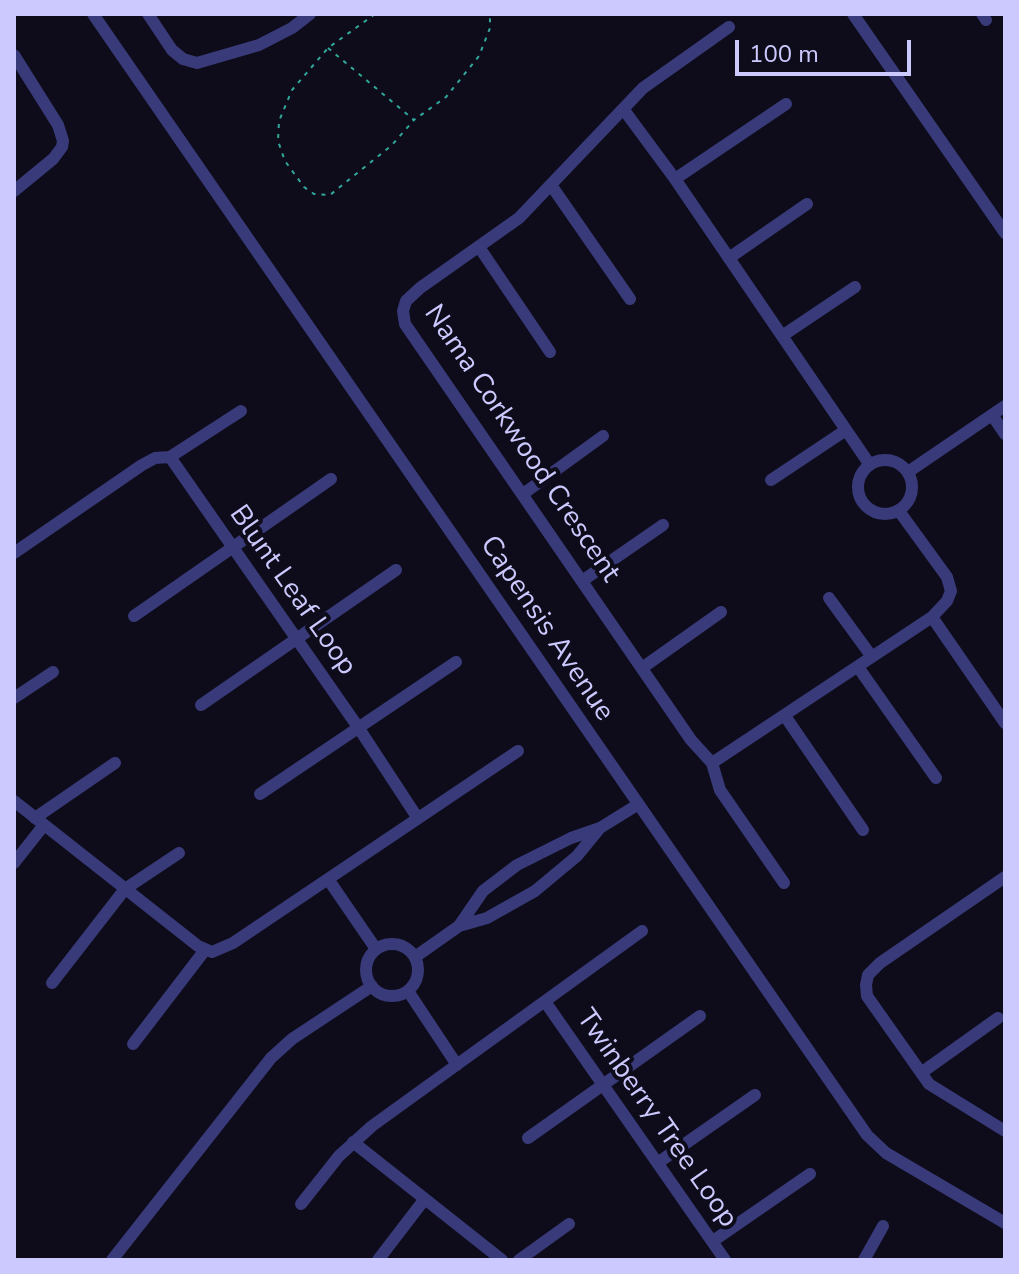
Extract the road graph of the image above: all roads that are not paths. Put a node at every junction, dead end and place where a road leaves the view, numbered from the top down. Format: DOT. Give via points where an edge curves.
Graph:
graph roads {
  1 [pos="93,14"];
  2 [pos="148,14"];
  3 [pos="310,14"];
  4 [pos="853,14"];
  5 [pos="729,27"];
  6 [pos="14,55"];
  7 [pos="786,104"];
  8 [pos="624,110"];
  9 [pos="675,179"];
  10 [pos="551,185"];
  11 [pos="14,191"];
  12 [pos="807,204"];
  13 [pos="1005,233"];
  14 [pos="479,247"];
  15 [pos="729,258"];
  16 [pos="855,287"];
  17 [pos="630,299"];
  18 [pos="782,336"];
  19 [pos="550,352"];
  20 [pos="1005,406"];
  21 [pos="241,411"];
  22 [pos="992,415"];
  23 [pos="846,430"];
  24 [pos="1005,434"];
  25 [pos="603,436"];
  26 [pos="170,457"];
  27 [pos="870,465"];
  28 [pos="908,472"];
  29 [pos="331,479"];
  30 [pos="771,480"];
  31 [pos="523,494"];
  32 [pos="899,511"];
  33 [pos="663,525"];
  34 [pos="232,547"];
  35 [pos="14,553"];
  36 [pos="396,570"];
  37 [pos="582,581"];
  38 [pos="829,598"];
  39 [pos="721,612"];
  40 [pos="134,616"];
  41 [pos="932,617"];
  42 [pos="296,638"];
  43 [pos="872,657"];
  44 [pos="456,662"];
  45 [pos="858,667"];
  46 [pos="642,668"];
  47 [pos="53,672"];
  48 [pos="14,698"];
  49 [pos="201,705"];
  50 [pos="785,716"];
  51 [pos="1005,723"];
  52 [pos="358,727"];
  53 [pos="518,751"];
  54 [pos="115,763"];
  55 [pos="712,763"];
  56 [pos="936,778"];
  57 [pos="260,794"];
  58 [pos="14,801"];
  59 [pos="637,805"];
  60 [pos="417,817"];
  61 [pos="39,822"];
  62 [pos="600,828"];
  63 [pos="863,830"];
  64 [pos="179,853"];
  65 [pos="14,863"];
  66 [pos="1005,877"];
  67 [pos="328,879"];
  68 [pos="784,883"];
  69 [pos="125,889"];
  70 [pos="459,926"];
  71 [pos="642,931"];
  72 [pos="376,949"];
  73 [pos="205,950"];
  74 [pos="415,957"];
  75 [pos="52,983"];
  76 [pos="372,986"];
  77 [pos="408,991"];
  78 [pos="546,1003"];
  79 [pos="700,1016"];
  80 [pos="998,1018"];
  81 [pos="133,1044"];
  82 [pos="457,1065"];
  83 [pos="921,1073"];
  84 [pos="603,1085"];
  85 [pos="755,1095"];
  86 [pos="1005,1131"];
  87 [pos="528,1138"];
  88 [pos="353,1142"];
  89 [pos="659,1162"];
  90 [pos="810,1174"];
  91 [pos="424,1200"];
  92 [pos="301,1204"];
  93 [pos="1005,1223"];
  94 [pos="569,1224"];
  95 [pos="883,1226"];
  96 [pos="713,1241"];
  97 [pos="112,1260"];
  98 [pos="378,1260"];
  99 [pos="502,1260"];
  100 [pos="519,1260"];
  101 [pos="725,1260"];
  102 [pos="864,1260"];
  1 -- 59 [label="street, Capensis Avenue"];
  2 -- 3 [label="street" via="172,50 197,63 259,45"];
  4 -- 13 [label="street"];
  5 -- 8 [label="street, Nama Corkwood Crescent" via="643,88"];
  6 -- 11 [label="street" via="63,141 53,159"];
  7 -- 9 [label="street"];
  8 -- 9 [label="street"];
  8 -- 10 [label="street, Nama Corkwood Crescent"];
  9 -- 15 [label="street"];
  10 -- 14 [label="street, Nama Corkwood Crescent" via="512,225"];
  10 -- 17 [label="street"];
  12 -- 15 [label="street"];
  14 -- 19 [label="street"];
  14 -- 31 [label="street, Nama Corkwood Crescent" via="411,296 403,317"];
  15 -- 18 [label="street"];
  16 -- 18 [label="street"];
  18 -- 23 [label="street"];
  20 -- 22 [label="street"];
  21 -- 26 [label="street"];
  22 -- 24 [label="street"];
  22 -- 28 [label="street"];
  23 -- 27 [label="street"];
  23 -- 30 [label="street"];
  25 -- 31 [label="street"];
  26 -- 34 [label="street, Blunt Leaf Loop"];
  26 -- 35 [label="street" via="142,465"];
  27 -- 28 [label="street" via="895,462"];
  27 -- 32 [label="street" via="859,480 860,498 872,511"];
  28 -- 32 [label="street" via="911,498"];
  29 -- 34 [label="street"];
  31 -- 37 [label="street, Nama Corkwood Crescent"];
  32 -- 41 [label="street" via="950,586 947,601"];
  33 -- 37 [label="street"];
  34 -- 40 [label="street"];
  34 -- 42 [label="street, Blunt Leaf Loop"];
  36 -- 42 [label="street"];
  37 -- 46 [label="street, Nama Corkwood Crescent"];
  38 -- 43 [label="street"];
  39 -- 46 [label="street"];
  41 -- 43 [label="street"];
  41 -- 51 [label="street"];
  42 -- 49 [label="street"];
  42 -- 52 [label="street, Blunt Leaf Loop"];
  43 -- 45 [label="street"];
  44 -- 52 [label="street"];
  45 -- 50 [label="street"];
  45 -- 56 [label="street"];
  46 -- 55 [label="street, Nama Corkwood Crescent"];
  47 -- 48 [label="street"];
  50 -- 55 [label="street"];
  50 -- 63 [label="street"];
  52 -- 57 [label="street"];
  52 -- 60 [label="street, Blunt Leaf Loop"];
  53 -- 60 [label="street"];
  54 -- 61 [label="street"];
  55 -- 68 [label="street, Nama Corkwood Crescent" via="720,790"];
  58 -- 61 [label="street"];
  59 -- 62 [label="street"];
  59 -- 93 [label="street, Capensis Avenue" via="872,1142"];
  60 -- 67 [label="street"];
  61 -- 65 [label="street"];
  61 -- 69 [label="street"];
  62 -- 70 [label="street" via="577,856 535,891 487,918"];
  62 -- 70 [label="street" via="517,865 483,891"];
  64 -- 69 [label="street"];
  66 -- 83 [label="street" via="868,975 867,996"];
  67 -- 72 [label="street"];
  67 -- 73 [label="street" via="225,948"];
  69 -- 73 [label="street"];
  69 -- 75 [label="street"];
  70 -- 74 [label="street"];
  71 -- 78 [label="street"];
  72 -- 74 [label="street" via="397,944"];
  72 -- 76 [label="street" via="366,967"];
  73 -- 81 [label="street"];
  74 -- 77 [label="street" via="418,975"];
  76 -- 77 [label="street" via="385,995"];
  76 -- 97 [label="street" via="281,1048"];
  77 -- 82 [label="street"];
  78 -- 82 [label="street, Twinberry Tree Loop"];
  78 -- 84 [label="street, Twinberry Tree Loop"];
  79 -- 84 [label="street"];
  80 -- 83 [label="street"];
  82 -- 88 [label="street, Twinberry Tree Loop"];
  83 -- 86 [label="street" via="936,1090"];
  84 -- 87 [label="street"];
  84 -- 89 [label="street, Twinberry Tree Loop"];
  85 -- 89 [label="street"];
  88 -- 91 [label="street"];
  88 -- 92 [label="street, Twinberry Tree Loop"];
  89 -- 96 [label="street, Twinberry Tree Loop"];
  90 -- 96 [label="street"];
  91 -- 98 [label="street"];
  91 -- 99 [label="street"];
  94 -- 100 [label="street"];
  95 -- 102 [label="street"];
  96 -- 101 [label="street, Twinberry Tree Loop"];
}
